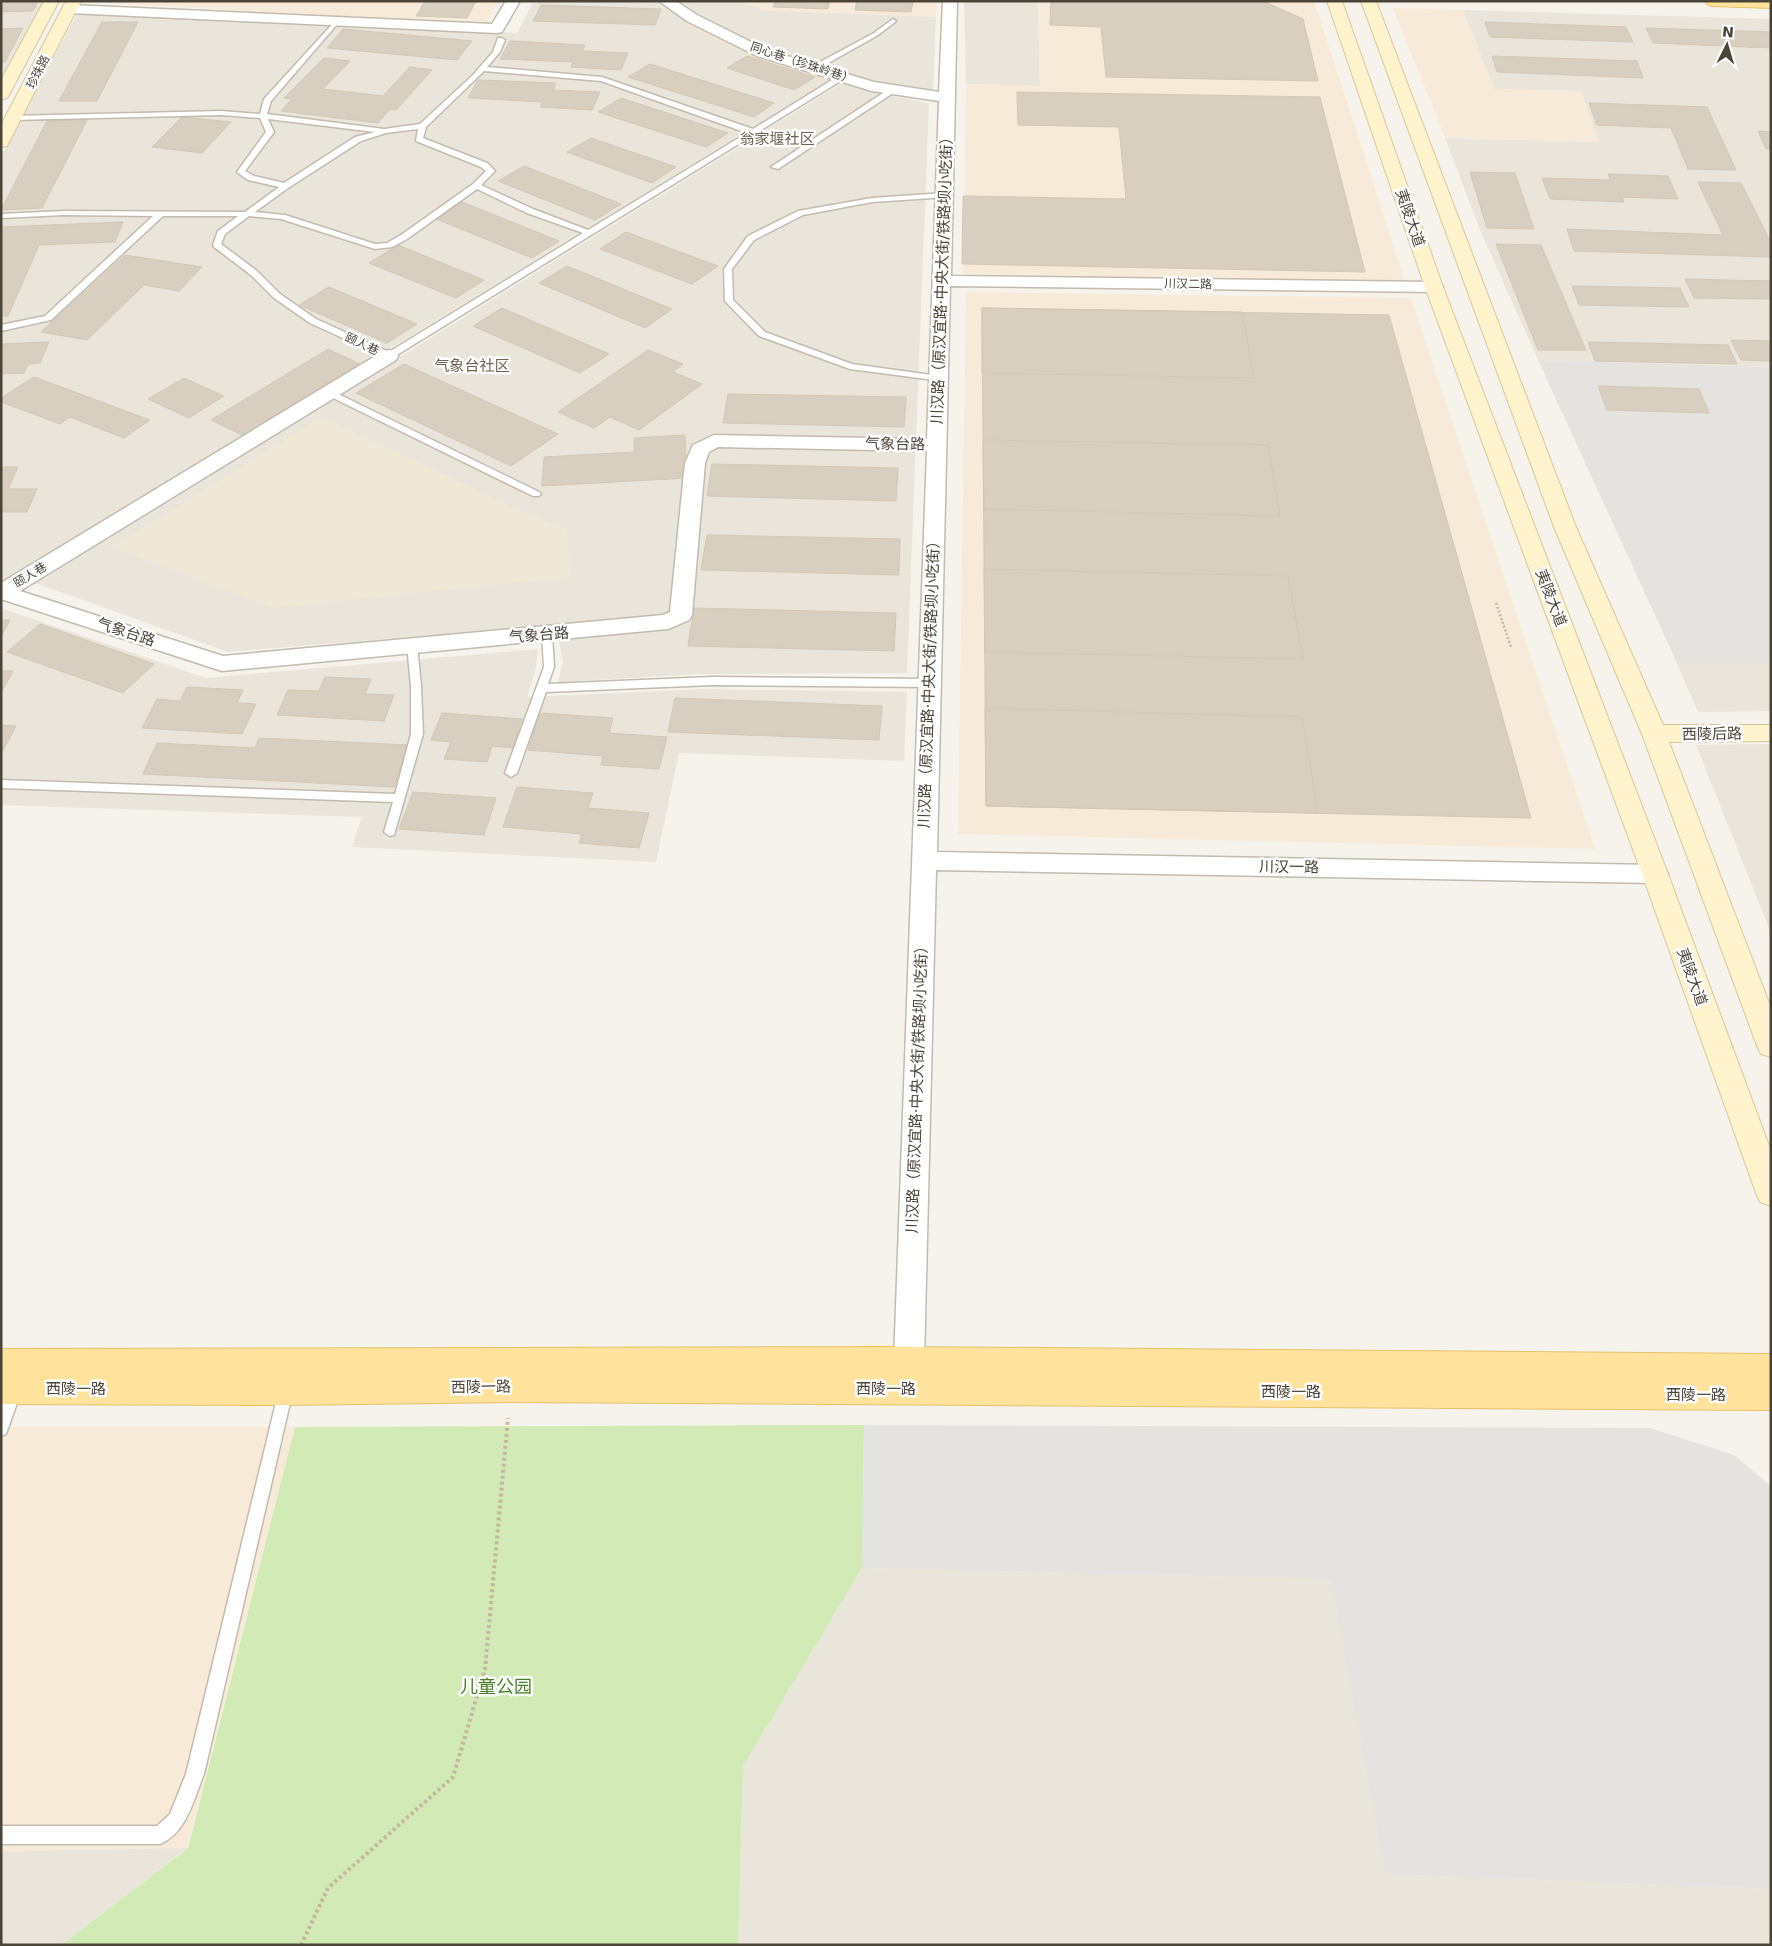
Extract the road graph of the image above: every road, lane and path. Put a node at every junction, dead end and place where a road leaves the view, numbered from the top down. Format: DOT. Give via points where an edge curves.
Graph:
graph roads {
  1 [pos="52,1"];
  2 [pos="513,1"];
  3 [pos="666,1"];
  4 [pos="950,1"];
  5 [pos="1334,1"];
  6 [pos="1368,1"];
  7 [pos="1712,1"];
  8 [pos="1771,4"];
  9 [pos="72,5"];
  10 [pos="337,21"];
  11 [pos="893,21"];
  12 [pos="501,40"];
  13 [pos="813,68"];
  14 [pos="482,69"];
  15 [pos="843,77"];
  16 [pos="895,89"];
  17 [pos="1,95"];
  18 [pos="947,98"];
  19 [pos="263,116"];
  20 [pos="14,118"];
  21 [pos="422,126"];
  22 [pos="386,131"];
  23 [pos="753,132"];
  24 [pos="1,142"];
  25 [pos="775,167"];
  26 [pos="285,186"];
  27 [pos="476,186"];
  28 [pos="944,195"];
  29 [pos="160,214"];
  30 [pos="249,214"];
  31 [pos="1,216"];
  32 [pos="589,233"];
  33 [pos="941,281"];
  34 [pos="1434,287"];
  35 [pos="1,328"];
  36 [pos="389,356"];
  37 [pos="939,380"];
  38 [pos="330,393"];
  39 [pos="937,445"];
  40 [pos="536,494"];
  41 [pos="3,592"];
  42 [pos="1496,603"];
  43 [pos="547,634"];
  44 [pos="412,645"];
  45 [pos="1511,647"];
  46 [pos="930,683"];
  47 [pos="542,688"];
  48 [pos="1771,733"];
  49 [pos="1654,734"];
  50 [pos="511,773"];
  51 [pos="1,784"];
  52 [pos="399,798"];
  53 [pos="390,832"];
  54 [pos="924,861"];
  55 [pos="1655,874"];
  56 [pos="1771,1046"];
  57 [pos="1771,1193"];
  58 [pos="910,1362"];
  59 [pos="1771,1369"];
  60 [pos="6,1380"];
  61 [pos="511,1387"];
  62 [pos="286,1390"];
  63 [pos="1771,1395"];
  64 [pos="1,1429"];
  65 [pos="1,1835"];
  66 [pos="301,1945"];
  1 -- 17 [label="main road, 珍珠路"];
  2 -- 10 [label="street" via="497,29"];
  3 -- 13 [label="street, 同心巷（珍珠岭巷）" via="692,18 762,52"];
  4 -- 18 [label="street, 川汉路（原汉宜路·中央大街/铁路坝小吃街）"];
  5 -- 34 [label="main road, 夷陵大道"];
  6 -- 49 [label="main road" via="1565,527"];
  7 -- 8 [label="main road"];
  9 -- 10 [label="street"];
  9 -- 20 [label="main road, 珍珠路"];
  10 -- 19 [label="lane" via="268,101"];
  11 -- 13 [label="lane" via="876,34"];
  12 -- 14 [label="lane"];
  13 -- 15 [label="street, 同心巷（珍珠岭巷）"];
  14 -- 21 [label="lane"];
  14 -- 23 [label="lane" via="602,79"];
  15 -- 16 [label="street, 同心巷（珍珠岭巷）"];
  15 -- 23 [label="lane"];
  16 -- 18 [label="street, 同心巷（珍珠岭巷）"];
  16 -- 25 [label="lane"];
  18 -- 28 [label="street, 川汉路（原汉宜路·中央大街/铁路坝小吃街）"];
  19 -- 20 [label="lane" via="221,113"];
  19 -- 22 [label="lane"];
  19 -- 26 [label="lane" via="270,132 242,172 251,178"];
  20 -- 24 [label="main road, 珍珠路"];
  21 -- 22 [label="lane, 颐人巷"];
  21 -- 27 [label="lane" via="419,139 484,165 491,171"];
  22 -- 26 [label="lane, 颐人巷" via="358,139"];
  23 -- 32 [label="lane"];
  26 -- 30 [label="lane, 颐人巷"];
  27 -- 30 [label="lane" via="389,246 375,247 282,217"];
  27 -- 32 [label="lane"];
  28 -- 33 [label="street, 川汉路（原汉宜路·中央大街/铁路坝小吃街）"];
  28 -- 37 [label="lane" via="872,200 801,213 751,238 728,269 729,302 762,334 850,366"];
  29 -- 30 [label="lane"];
  29 -- 31 [label="lane"];
  29 -- 35 [label="lane" via="48,318"];
  30 -- 36 [label="lane, 颐人巷" via="221,233 218,245 277,296 313,321"];
  32 -- 36 [label="lane"];
  33 -- 34 [label="street, 川汉二路"];
  33 -- 37 [label="street, 川汉路（原汉宜路·中央大街/铁路坝小吃街）"];
  34 -- 55 [label="main road, 夷陵大道"];
  36 -- 38 [label="street, 颐人巷"];
  37 -- 39 [label="street, 川汉路（原汉宜路·中央大街/铁路坝小吃街）"];
  38 -- 40 [label="lane"];
  38 -- 41 [label="street, 颐人巷"];
  39 -- 43 [label="street, 气象台路" via="714,441 700,449 695,463 681,615 668,622"];
  39 -- 46 [label="street, 川汉路（原汉宜路·中央大街/铁路坝小吃街）"];
  41 -- 44 [label="street, 气象台路" via="222,664"];
  42 -- 45 [label="path"];
  43 -- 44 [label="street, 气象台路"];
  43 -- 47 [label="lane" via="549,667"];
  44 -- 52 [label="lane" via="417,734"];
  46 -- 47 [label="lane" via="712,681"];
  46 -- 54 [label="street, 川汉路（原汉宜路·中央大街/铁路坝小吃街）"];
  47 -- 50 [label="lane"];
  48 -- 49 [label="main road, 西陵后路"];
  49 -- 56 [label="main road"];
  51 -- 52 [label="lane"];
  52 -- 53 [label="lane"];
  54 -- 55 [label="street, 川汉一路"];
  54 -- 58 [label="street, 川汉路（原汉宜路·中央大街/铁路坝小吃街）"];
  55 -- 57 [label="main road, 夷陵大道"];
  58 -- 59 [label="main road, 西陵一路"];
  58 -- 60 [label="main road, 西陵一路"];
  60 -- 62 [label="main road, 西陵一路"];
  60 -- 64 [label="lane"];
  61 -- 62 [label="main road, 西陵一路"];
  61 -- 63 [label="main road, 西陵一路"];
  61 -- 66 [label="path" via="485,1669 453,1777 328,1888"];
  62 -- 65 [label="lane" via="195,1774 176,1820 160,1835"];
}
